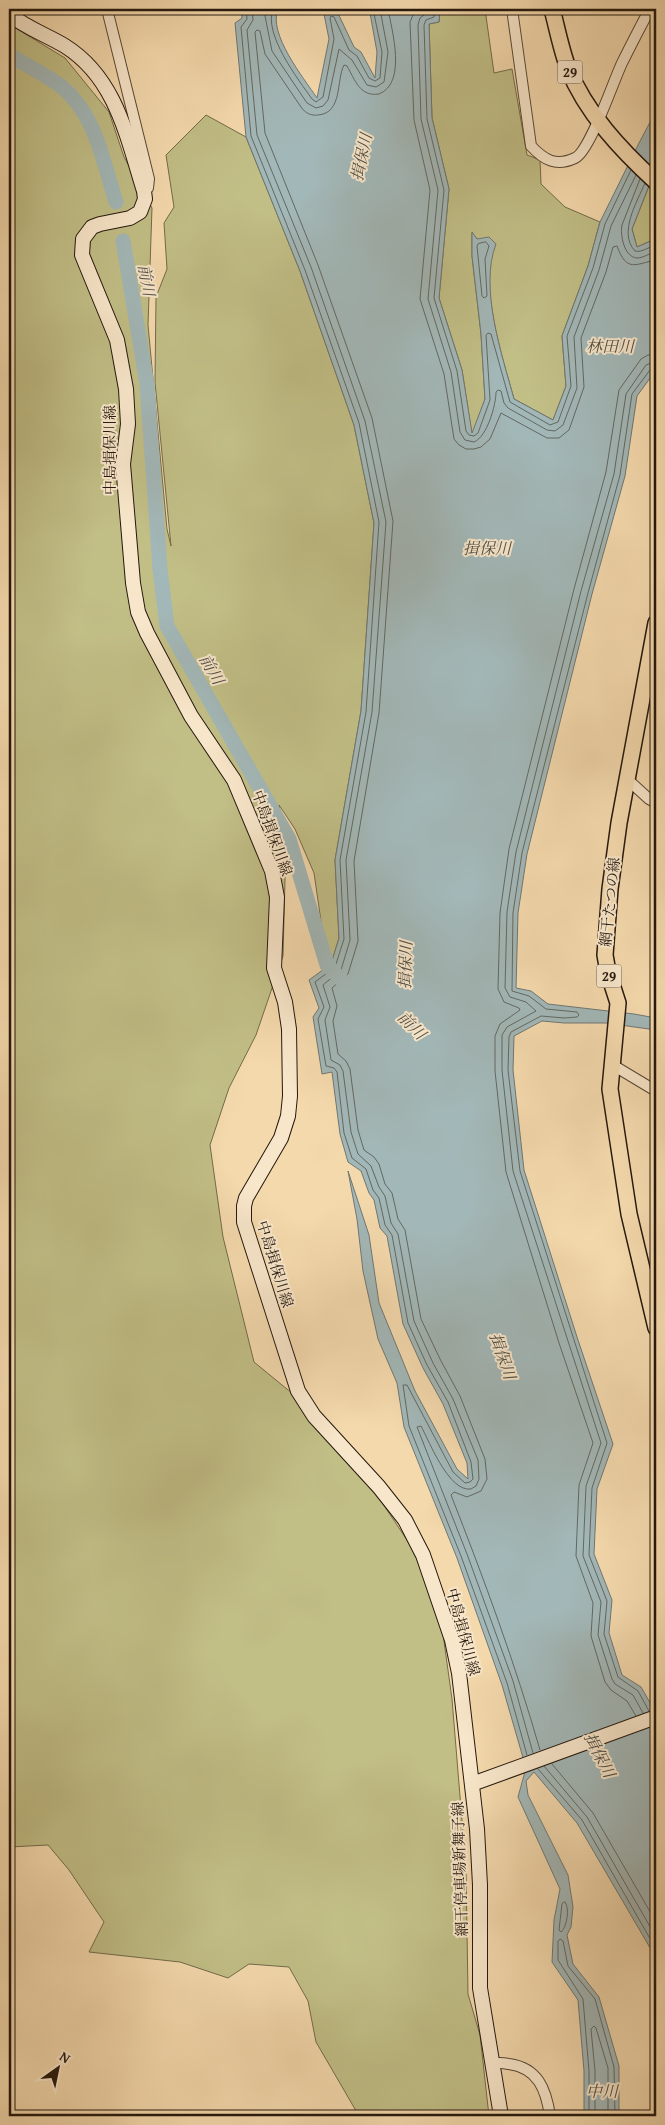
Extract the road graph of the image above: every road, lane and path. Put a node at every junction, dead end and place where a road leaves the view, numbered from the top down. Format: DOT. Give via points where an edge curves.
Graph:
graph roads {
  1 [pos="107,9"];
  2 [pos="512,9"];
  3 [pos="552,9"];
  4 [pos="650,9"];
  5 [pos="9,14"];
  6 [pos="602,124"];
  7 [pos="656,182"];
  8 [pos="144,191"];
  9 [pos="656,623"];
  10 [pos="628,778"];
  11 [pos="656,803"];
  12 [pos="611,1064"];
  13 [pos="656,1091"];
  14 [pos="652,1301"];
  15 [pos="656,1328"];
  16 [pos="656,1717"];
  17 [pos="477,1783"];
  18 [pos="493,2064"];
  19 [pos="501,2116"];
  20 [pos="550,2116"];
  1 -- 8 [label="street" via="149,179 148,188"];
  2 -- 6 [label="street" via="531,146 542,157 555,162 576,158"];
  3 -- 6 [label="main road, 29" via="568,68"];
  4 -- 6 [label="street" via="622,62"];
  5 -- 8 [label="main road" via="66,47 95,72 117,108"];
  6 -- 7 [label="main road, 29"];
  8 -- 17 [label="main road, 中島揖保川線" via="140,212 130,218 92,227 83,239 82,255 117,340 126,389 128,424 123,464 138,612 191,716 234,780 272,871 276,896 274,968 289,1028 290,1096 281,1138 246,1198 244,1222 298,1391 314,1416 394,1505 423,1554 444,1614 459,1673"];
  9 -- 10 [label="main road, 網干たつの線 / 29"];
  10 -- 11 [label="street"];
  10 -- 12 [label="main road, 網干たつの線 / 29" via="605,937 608,972 618,1003"];
  12 -- 13 [label="street"];
  12 -- 14 [label="main road, 網干たつの線 / 29" via="610,1089 629,1214"];
  14 -- 15 [label="main road, 網干たつの線 / 29"];
  16 -- 17 [label="main road"];
  17 -- 18 [label="main road, 網干停車場新舞子線" via="480,1988"];
  18 -- 19 [label="main road, 網干停車場新舞子線"];
  18 -- 20 [label="street" via="529,2070 544,2092"];
}
